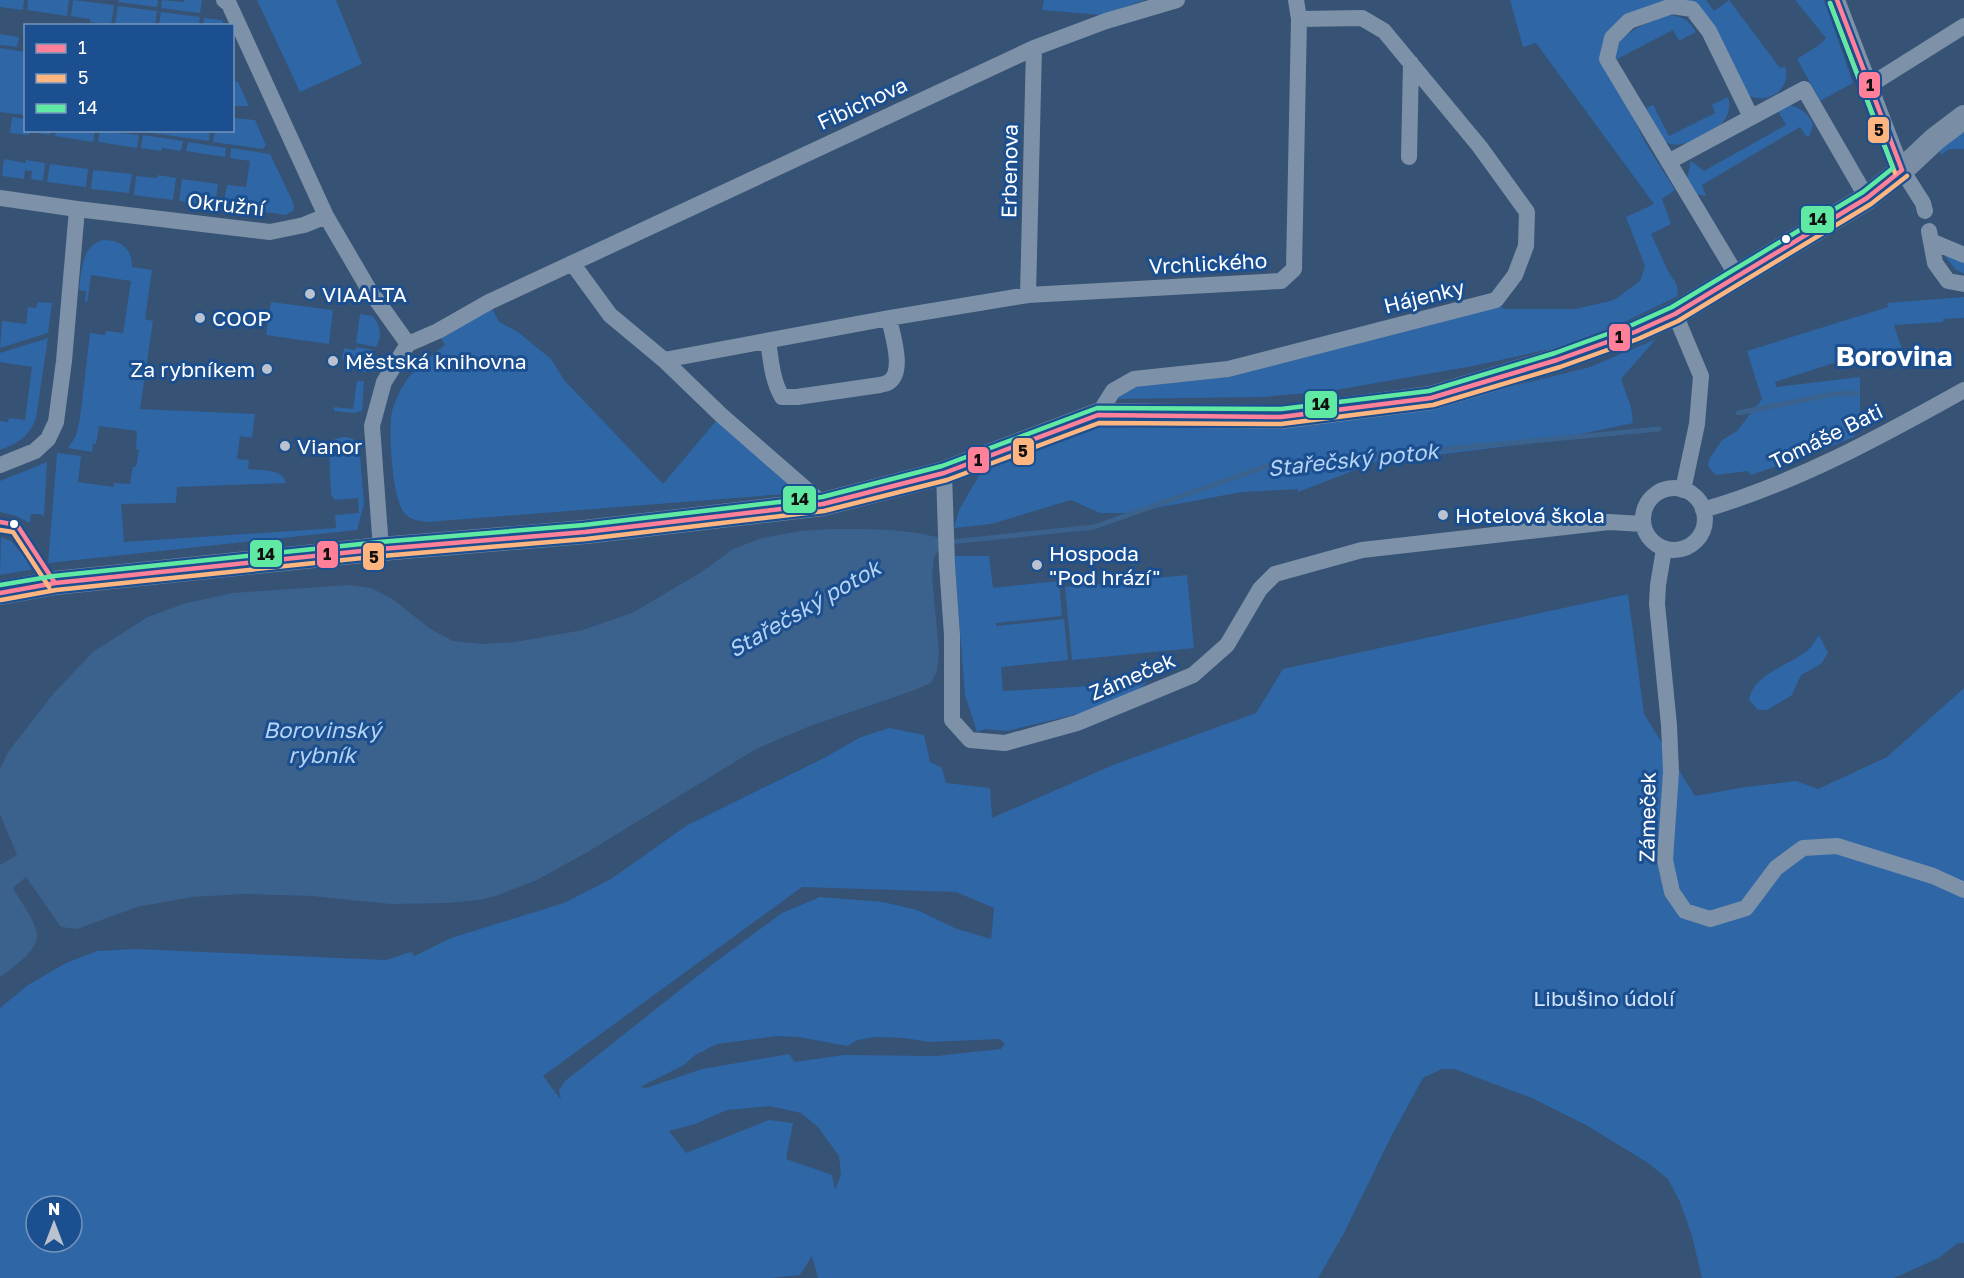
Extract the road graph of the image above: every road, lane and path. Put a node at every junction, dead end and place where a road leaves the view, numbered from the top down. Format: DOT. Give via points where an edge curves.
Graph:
graph roads {
  1 [pos="224,0"];
  2 [pos="1177,0"];
  3 [pos="1296,0"];
  4 [pos="1838,0"];
  5 [pos="1299,19"];
  6 [pos="1964,26"];
  7 [pos="1034,48"];
  8 [pos="1411,63"];
  9 [pos="1870,85"];
  10 [pos="1751,117"];
  11 [pos="1964,117"];
  12 [pos="1409,157"];
  13 [pos="1670,161"];
  14 [pos="1902,170"];
  15 [pos="0,198"];
  16 [pos="1867,198"];
  17 [pos="77,209"];
  18 [pos="1925,211"];
  19 [pos="326,216"];
  20 [pos="1964,255"];
  21 [pos="572,263"];
  22 [pos="1737,276"];
  23 [pos="1964,284"];
  24 [pos="1029,295"];
  25 [pos="1675,314"];
  26 [pos="889,318"];
  27 [pos="768,341"];
  28 [pos="408,344"];
  29 [pos="664,360"];
  30 [pos="1964,390"];
  31 [pos="1098,415"];
  32 [pos="0,465"];
  33 [pos="944,473"];
  34 [pos="1683,490"];
  35 [pos="823,504"];
  36 [pos="1703,510"];
  37 [pos="1643,524"];
  38 [pos="381,549"];
  39 [pos="1664,549"];
  40 [pos="0,593"];
  41 [pos="1964,890"];
  1 -- 19 [label="street"];
  2 -- 7 [label="street, Fibichova"];
  3 -- 5 [label="street, Vrchlického"];
  4 -- 9 [label="street"];
  5 -- 8 [label="street, Hájenky" via="1362,18 1384,31"];
  5 -- 24 [label="street, Vrchlického" via="1294,269 1281,281"];
  6 -- 9 [label="street"];
  7 -- 21 [label="street, Fibichova"];
  7 -- 24 [label="street, Erbenova"];
  8 -- 12 [label="street"];
  8 -- 31 [label="street, Hájenky" via="1527,212 1526,246 1515,275 1496,300 1228,369 1134,379 1113,391"];
  9 -- 14 [label="street"];
  10 -- 13 [label="street"];
  10 -- 13 [label="street" via="1708,31 1692,9 1672,6 1629,21 1612,38 1607,59"];
  10 -- 16 [label="street" via="1804,89"];
  11 -- 14 [label="main road"];
  13 -- 22 [label="street"];
  14 -- 16 [label="main road"];
  14 -- 18 [label="street"];
  15 -- 17 [label="street, Okružní"];
  16 -- 22 [label="main road"];
  17 -- 19 [label="street, Okružní" via="270,232"];
  17 -- 32 [label="street" via="56,422 48,439 35,451"];
  19 -- 28 [label="street" via="368,288"];
  20 -- 23 [label="street" via="1930,236 1935,263 1948,281"];
  21 -- 28 [label="street, Fibichova"];
  21 -- 29 [label="street" via="610,315"];
  22 -- 25 [label="main road"];
  24 -- 26 [label="street, Vrchlického"];
  25 -- 31 [label="main road" via="1557,360 1431,398 1281,417"];
  25 -- 34 [label="street" via="1701,376 1697,424"];
  26 -- 27 [label="street, Vrchlického"];
  26 -- 27 [label="street" via="898,363 895,375 880,385 782,397 773,374"];
  27 -- 29 [label="street, Vrchlického"];
  28 -- 38 [label="street" via="384,382 372,426"];
  29 -- 35 [label="street"];
  30 -- 36 [label="street, Tomáše Bati" via="1878,438 1766,490"];
  31 -- 33 [label="main road"];
  33 -- 35 [label="main road"];
  33 -- 37 [label="street, Zámeček" via="952,720 970,741 1005,744 1077,723 1193,675 1227,645 1260,589 1275,574 1362,550 1609,522"];
  34 -- 36 [label="street" via="1699,501"];
  34 -- 37 [label="street" via="1663,490 1654,496 1643,514"];
  35 -- 38 [label="main road" via="585,532"];
  36 -- 39 [label="street" via="1705,521 1697,540 1678,550"];
  37 -- 39 [label="street" via="1651,540"];
  38 -- 40 [label="main road" via="56,583"];
  39 -- 41 [label="street, Zámeček" via="1657,604 1670,737 1665,860 1672,892 1685,911 1710,919 1746,908 1776,868 1803,848 1837,846 1933,876"];
}
